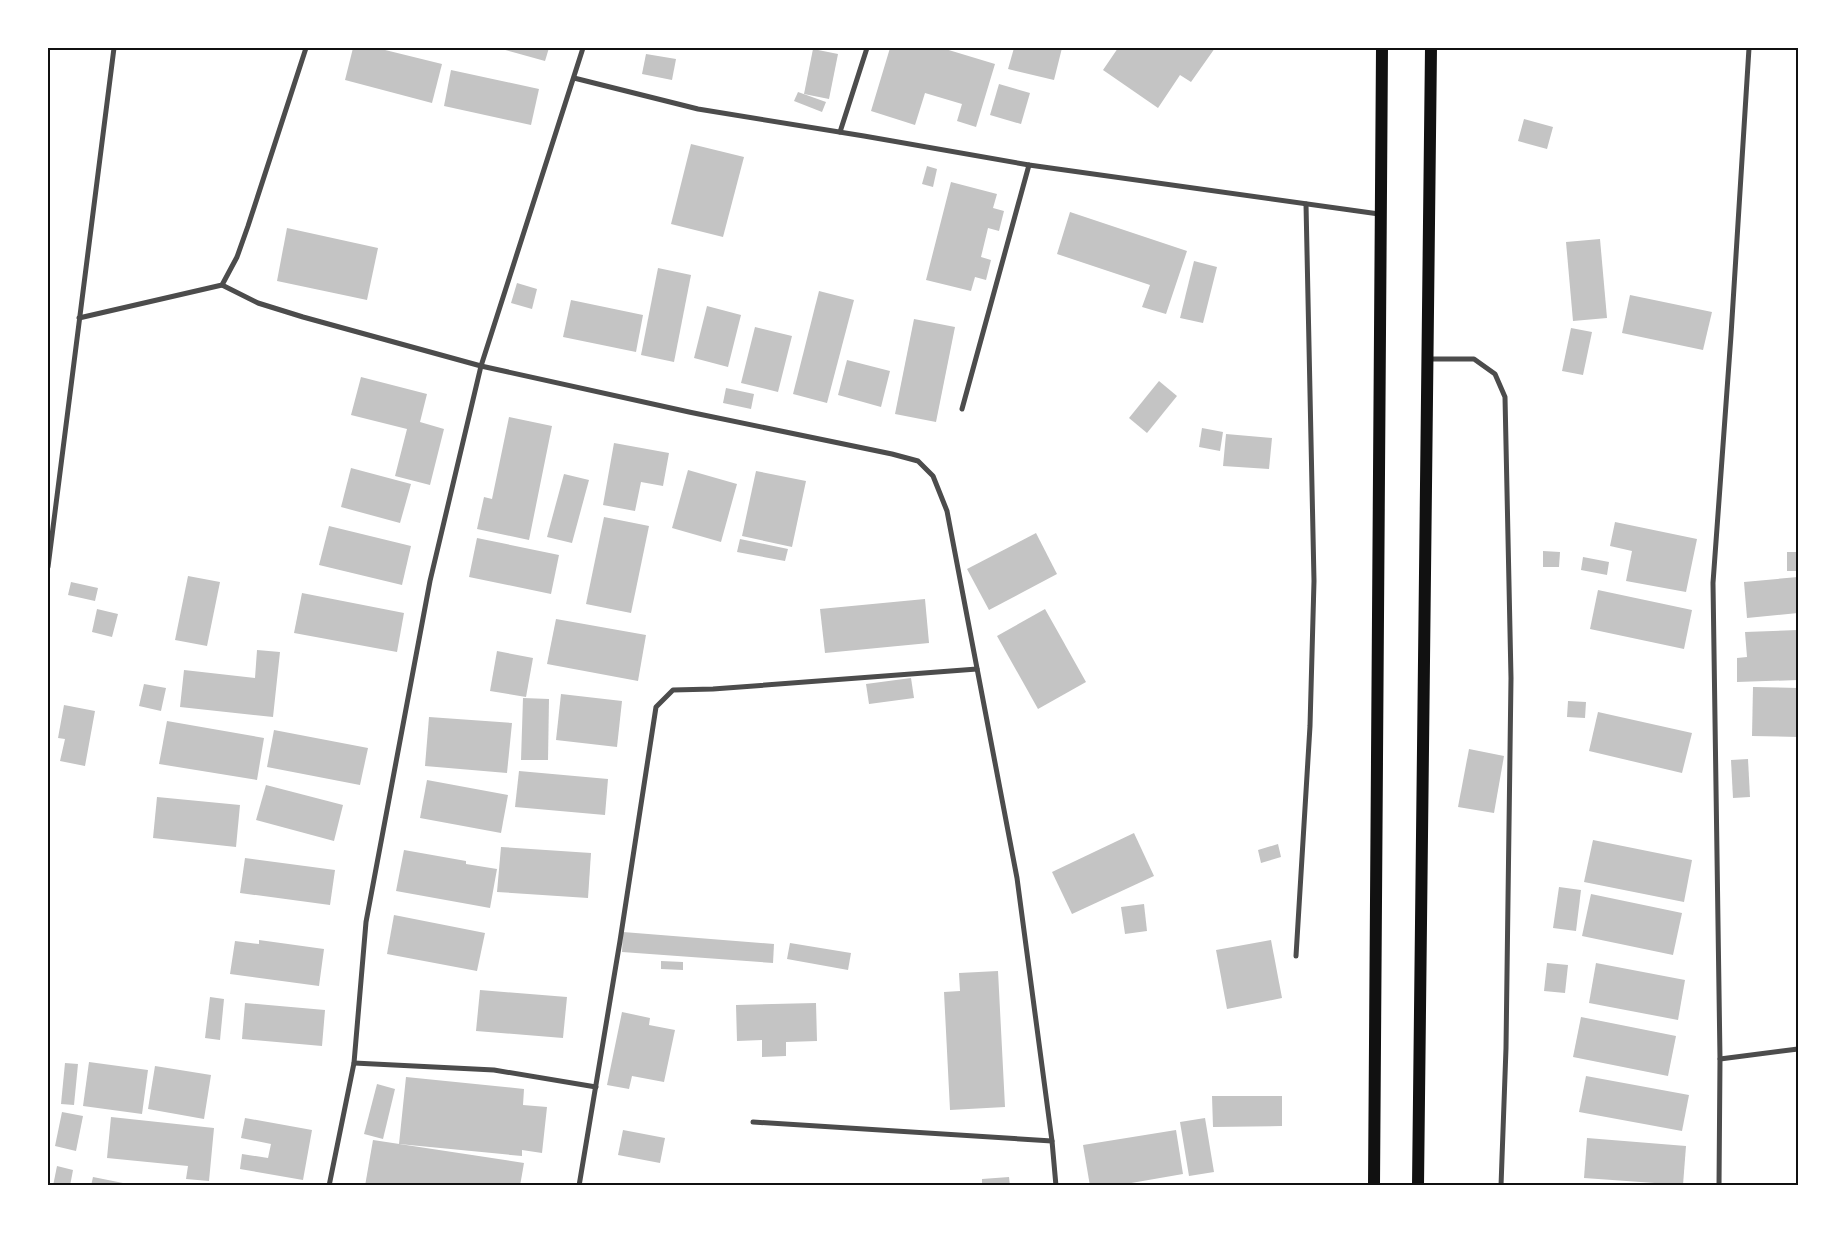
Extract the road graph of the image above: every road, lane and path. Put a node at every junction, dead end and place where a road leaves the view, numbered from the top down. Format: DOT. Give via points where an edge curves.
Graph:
graph roads {
  1 [pos="114,48"];
  2 [pos="306,48"];
  3 [pos="583,48"];
  4 [pos="867,48"];
  5 [pos="1382,48"];
  6 [pos="1431,48"];
  7 [pos="1749,48"];
  8 [pos="574,78"];
  9 [pos="840,132"];
  10 [pos="1029,165"];
  11 [pos="1306,204"];
  12 [pos="1380,214"];
  13 [pos="222,285"];
  14 [pos="80,318"];
  15 [pos="1427,359"];
  16 [pos="481,366"];
  17 [pos="962,409"];
  18 [pos="48,567"];
  19 [pos="977,669"];
  20 [pos="1296,956"];
  21 [pos="1798,1049"];
  22 [pos="1720,1059"];
  23 [pos="354,1063"];
  24 [pos="596,1087"];
  25 [pos="753,1122"];
  26 [pos="1052,1140"];
  27 [pos="329,1186"];
  28 [pos="580,1186"];
  29 [pos="1056,1186"];
  30 [pos="1374,1186"];
  31 [pos="1418,1186"];
  32 [pos="1500,1186"];
  33 [pos="1719,1186"];
  1 -- 14 [label="street"];
  2 -- 13 [label="street" via="248,226"];
  3 -- 8 [label="street"];
  4 -- 9 [label="street"];
  5 -- 12 [label="main road"];
  6 -- 15 [label="main road"];
  7 -- 22 [label="street" via="1713,583"];
  8 -- 9 [label="street" via="698,109"];
  8 -- 16 [label="street"];
  9 -- 10 [label="street"];
  10 -- 11 [label="street"];
  10 -- 17 [label="street"];
  11 -- 12 [label="street"];
  11 -- 20 [label="street" via="1314,581 1310,726"];
  12 -- 30 [label="main road"];
  13 -- 14 [label="street"];
  13 -- 16 [label="street" via="258,302 303,317"];
  14 -- 18 [label="street"];
  15 -- 31 [label="main road"];
  15 -- 32 [label="street" via="1474,359 1495,374 1505,397 1511,678 1506,1038"];
  16 -- 19 [label="street" via="918,461 934,476 947,511"];
  16 -- 23 [label="street" via="430,581 366,922"];
  19 -- 24 [label="street" via="673,690 656,707"];
  19 -- 26 [label="street" via="1016,878"];
  21 -- 22 [label="street"];
  22 -- 33 [label="street"];
  23 -- 24 [label="street" via="494,1070"];
  23 -- 27 [label="street"];
  24 -- 28 [label="street"];
  25 -- 26 [label="street"];
  26 -- 29 [label="street"];
}
